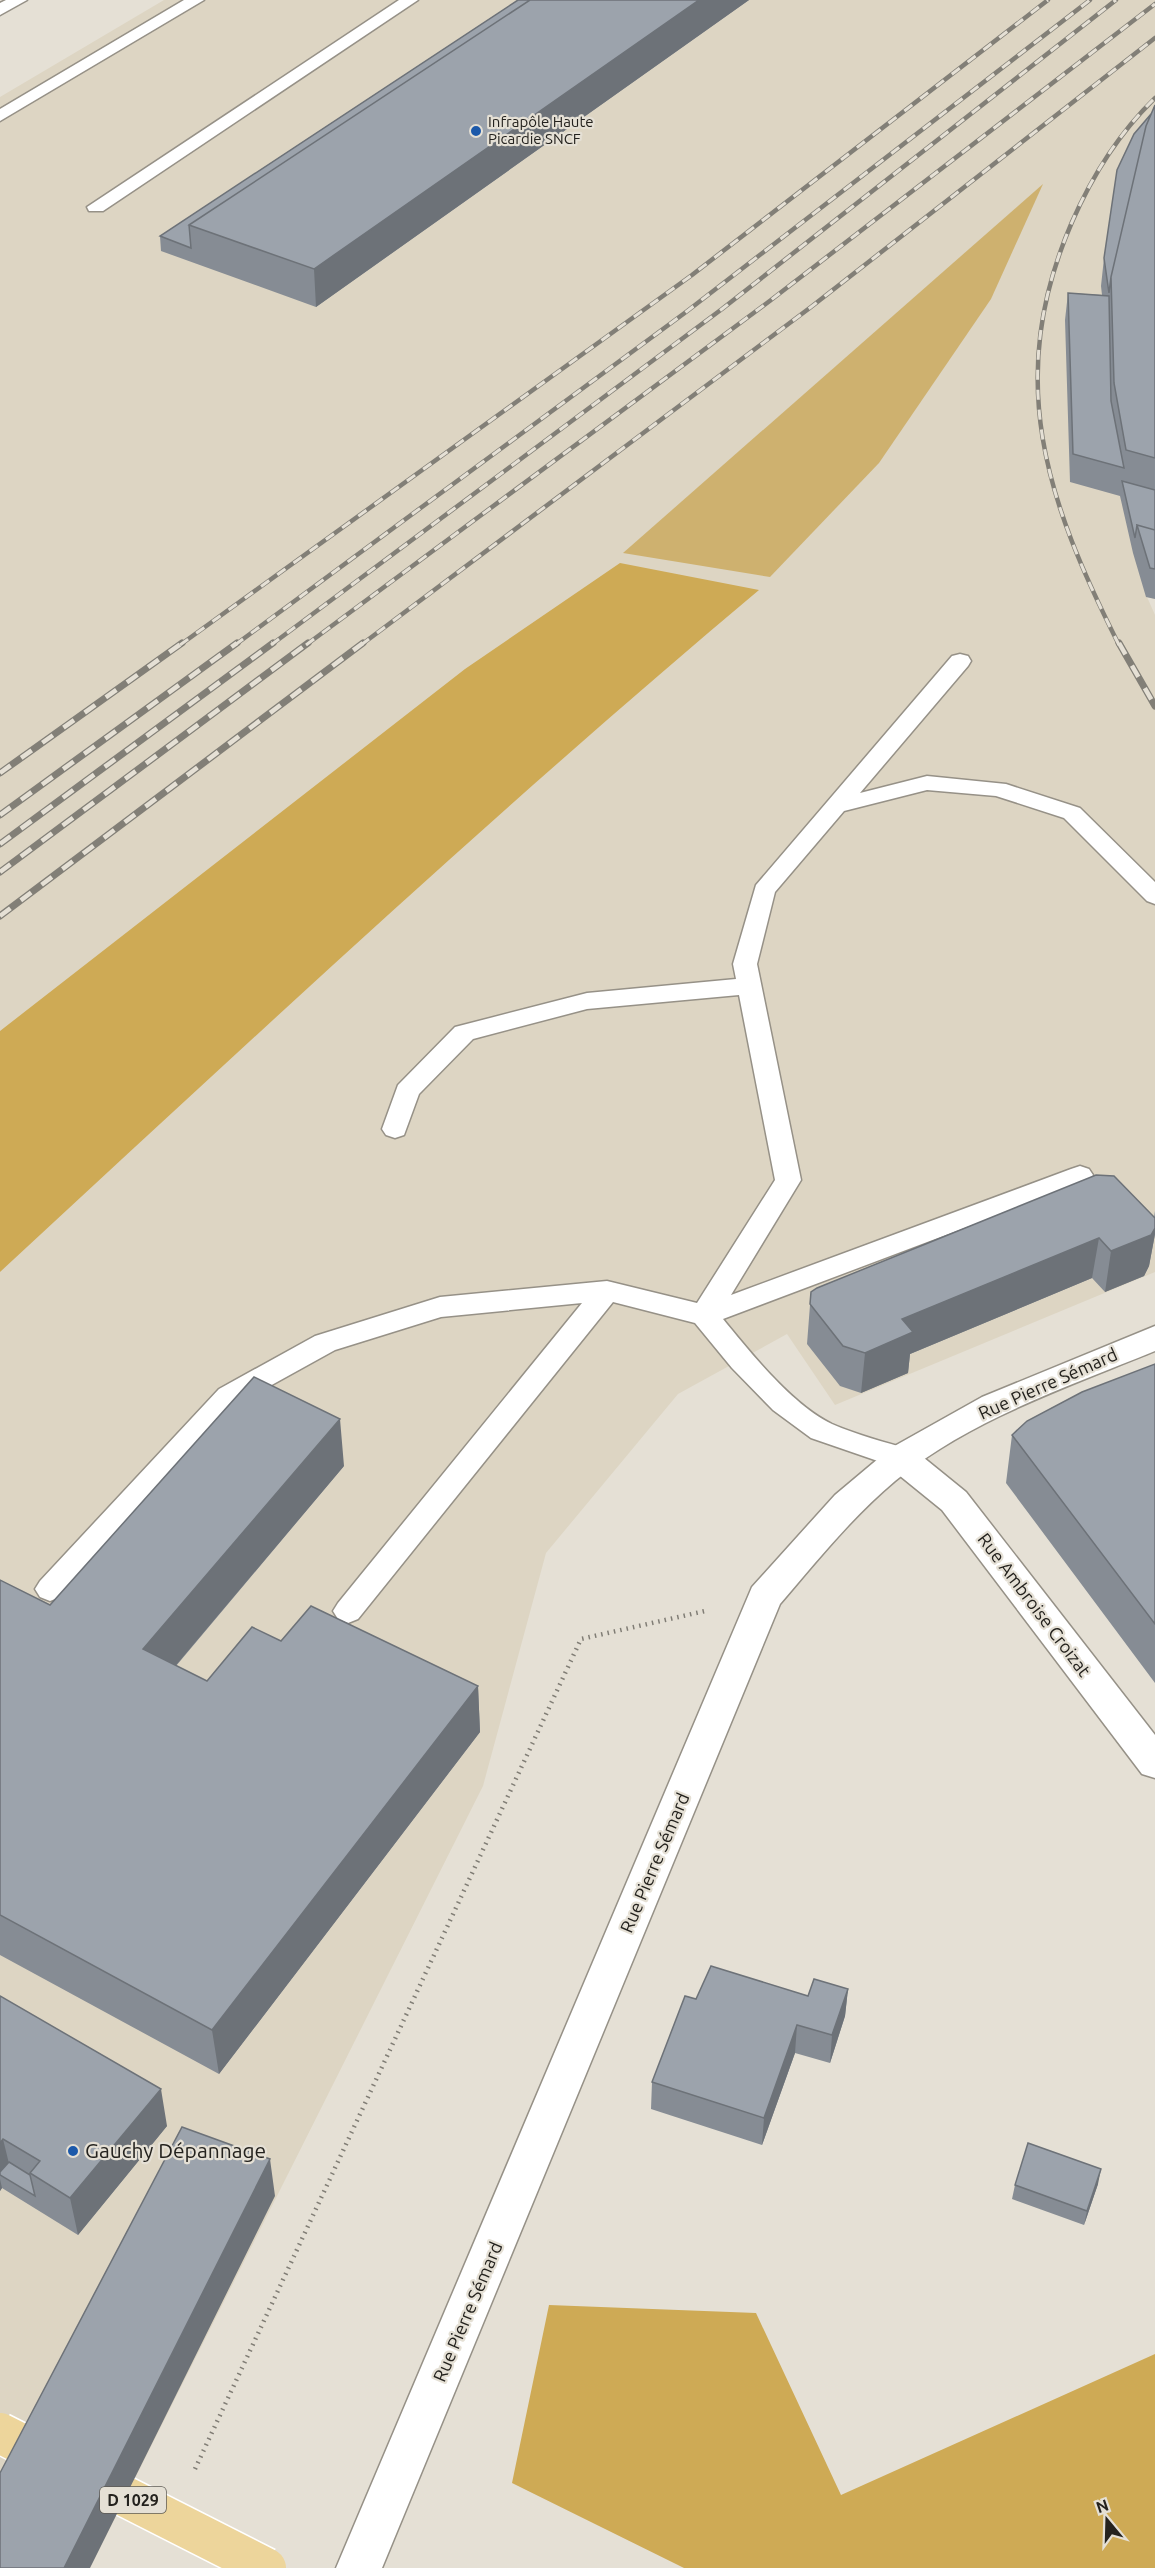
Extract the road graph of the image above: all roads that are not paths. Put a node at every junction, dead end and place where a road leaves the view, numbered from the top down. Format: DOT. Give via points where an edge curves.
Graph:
graph roads {
  1 [pos="19,0"];
  2 [pos="196,0"];
  3 [pos="410,0"];
  4 [pos="0,10"];
  5 [pos="0,116"];
  6 [pos="96,207"];
  7 [pos="960,661"];
  8 [pos="836,806"];
  9 [pos="1155,896"];
  10 [pos="749,987"];
  11 [pos="394,1129"];
  12 [pos="1080,1175"];
  13 [pos="607,1291"];
  14 [pos="704,1315"];
  15 [pos="1155,1338"];
  16 [pos="902,1458"];
  17 [pos="50,1589"];
  18 [pos="348,1611"];
  19 [pos="1155,1763"];
  20 [pos="0,2433"];
  21 [pos="266,2568"];
  22 [pos="359,2568"];
  1 -- 4 [label="lane"];
  2 -- 5 [label="lane"];
  3 -- 6 [label="lane"];
  7 -- 8 [label="lane"];
  8 -- 9 [label="lane" via="927,783 998,789 1072,813"];
  8 -- 10 [label="lane" via="764,890 745,964"];
  10 -- 11 [label="lane" via="587,1001 464,1033 407,1091"];
  10 -- 14 [label="lane" via="788,1180"];
  12 -- 14 [label="lane"];
  13 -- 14 [label="lane"];
  13 -- 17 [label="lane" via="440,1307 325,1343 229,1396"];
  13 -- 18 [label="lane"];
  14 -- 16 [label="lane" via="783,1403 820,1431"];
  15 -- 16 [label="main road, Rue Pierre Sémard" via="996,1403"];
  16 -- 19 [label="main road, Rue Ambroise Croizat" via="954,1501"];
  16 -- 22 [label="main road, Rue Pierre Sémard" via="833,1517 765,1597"];
  20 -- 21 [label="main road, D 1029, bridge"];
}
